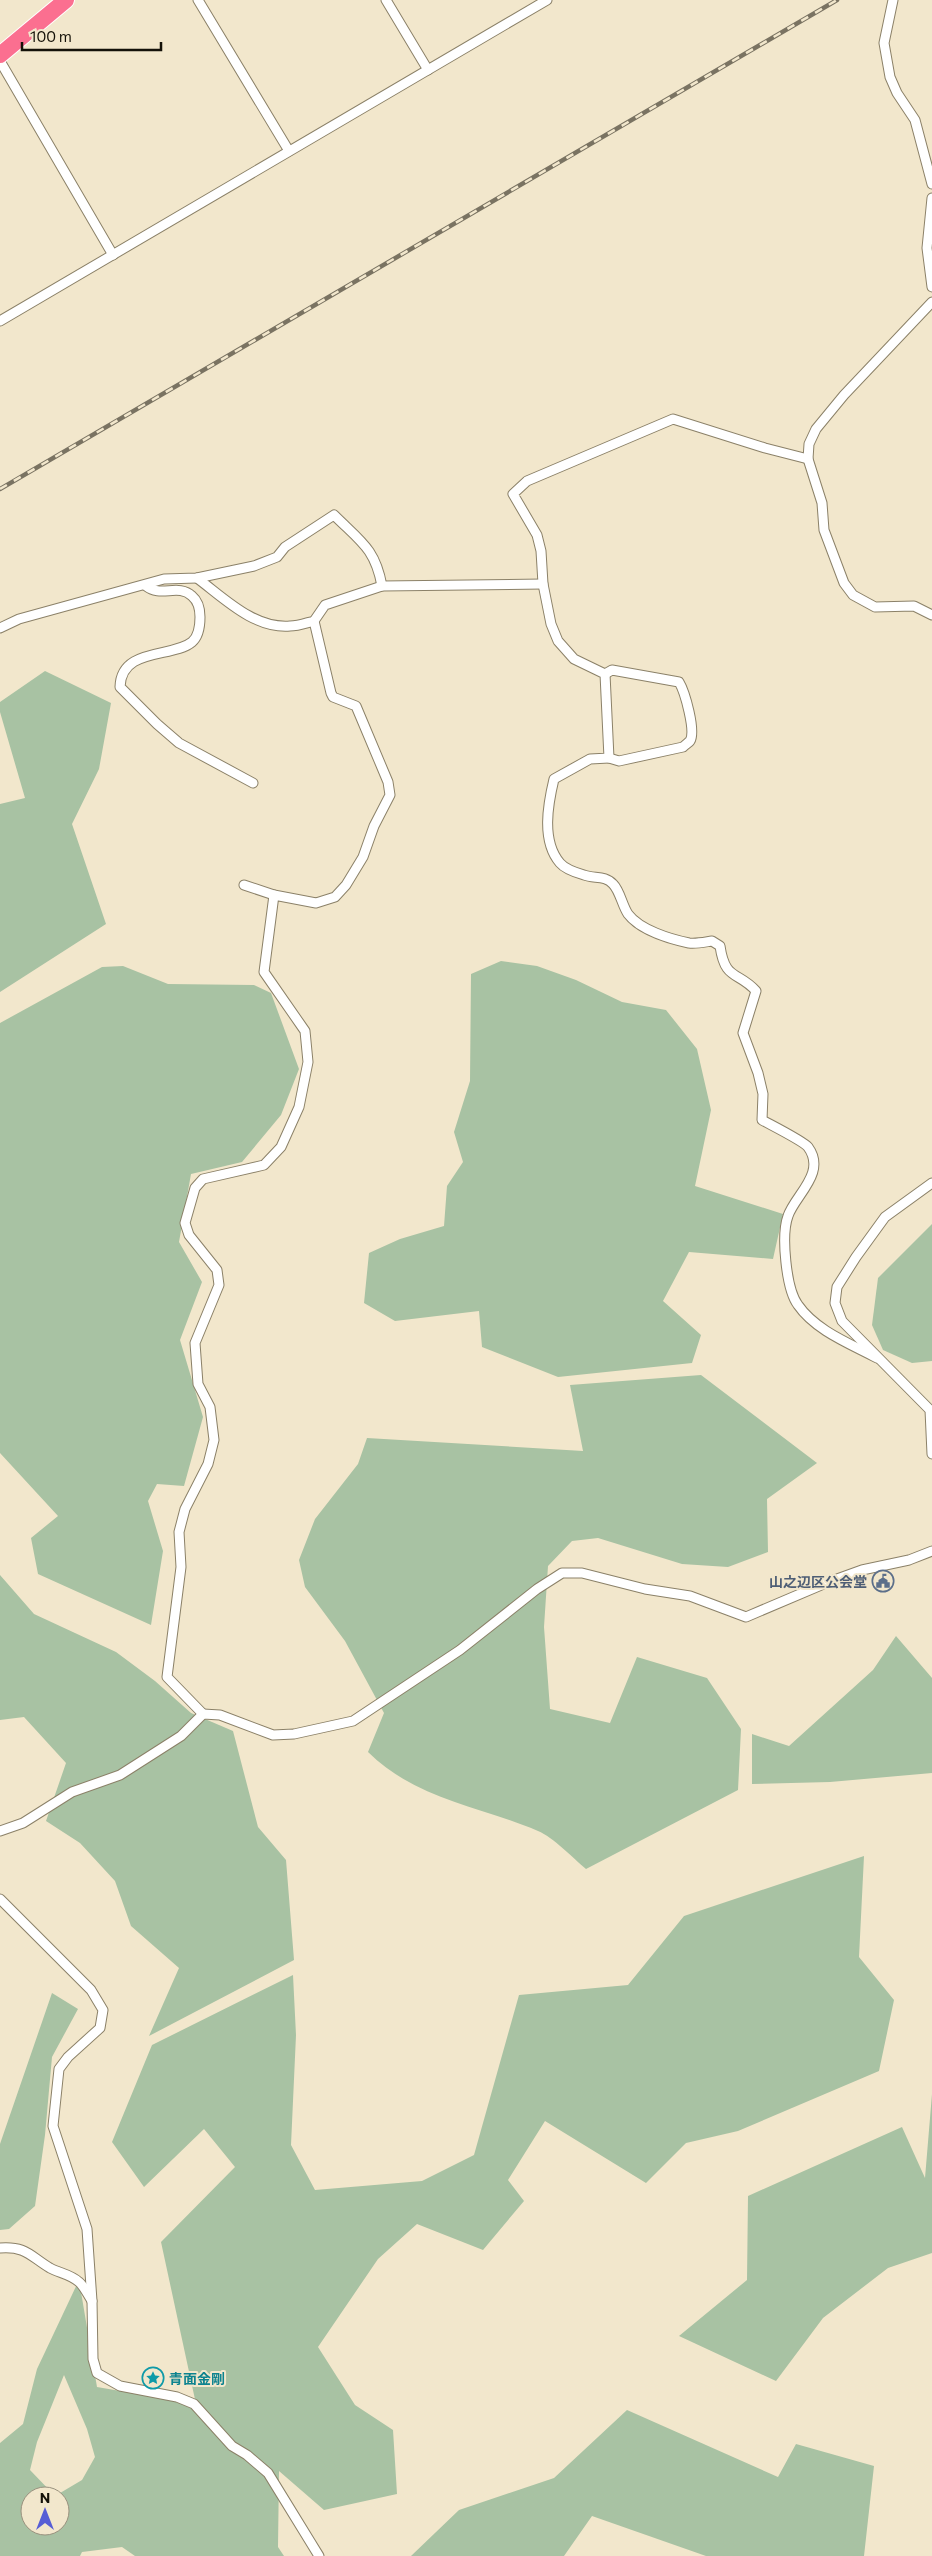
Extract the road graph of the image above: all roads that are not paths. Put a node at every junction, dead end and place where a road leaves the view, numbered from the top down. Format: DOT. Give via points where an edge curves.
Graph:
graph roads {
  1 [pos="66,0"];
  2 [pos="198,0"];
  3 [pos="386,0"];
  4 [pos="546,0"];
  5 [pos="893,0"];
  6 [pos="0,56"];
  7 [pos="0,61"];
  8 [pos="428,70"];
  9 [pos="289,151"];
  10 [pos="932,184"];
  11 [pos="932,198"];
  12 [pos="113,255"];
  13 [pos="932,287"];
  14 [pos="932,302"];
  15 [pos="0,321"];
  16 [pos="808,458"];
  17 [pos="198,578"];
  18 [pos="543,584"];
  19 [pos="146,586"];
  20 [pos="382,586"];
  21 [pos="932,615"];
  22 [pos="314,621"];
  23 [pos="0,628"];
  24 [pos="605,674"];
  25 [pos="609,758"];
  26 [pos="253,783"];
  27 [pos="244,885"];
  28 [pos="274,895"];
  29 [pos="932,1183"];
  30 [pos="877,1358"];
  31 [pos="932,1454"];
  32 [pos="932,1551"];
  33 [pos="203,1714"];
  34 [pos="0,1831"];
  35 [pos="0,1899"];
  36 [pos="0,2248"];
  37 [pos="92,2301"];
  38 [pos="318,2556"];
  1 -- 6 [label="highway"];
  2 -- 9 [label="street"];
  3 -- 8 [label="street"];
  4 -- 8 [label="street"];
  5 -- 10 [label="street" via="884,43 890,77 896,93 915,120"];
  7 -- 12 [label="street"];
  8 -- 9 [label="street"];
  9 -- 12 [label="street"];
  11 -- 13 [label="street" via="927,248"];
  12 -- 15 [label="street"];
  14 -- 16 [label="street" via="816,429"];
  16 -- 18 [label="street" via="765,448 673,418 527,481 513,494 537,535"];
  16 -- 21 [label="street" via="822,503 824,530 844,583 853,596 875,606 914,606"];
  17 -- 19 [label="street" via="164,579"];
  17 -- 20 [label="street" via="254,566 277,557 285,547 334,515 371,552 378,564"];
  17 -- 22 [label="street" via="248,616 264,622 290,626"];
  18 -- 20 [label="street"];
  18 -- 24 [label="street" via="558,641 574,659"];
  19 -- 23 [label="street" via="19,619"];
  19 -- 26 [label="street" via="156,592 179,590 192,595 200,609 198,635 192,642 139,659 123,671 120,687 179,744"];
  20 -- 22 [label="street" via="325,606"];
  22 -- 28 [label="street" via="330,693 356,706 388,782 390,795 363,858 335,898 316,903"];
  24 -- 25 [label="street"];
  24 -- 25 [label="street" via="612,670 679,682 684,690 692,732 690,742 683,746 619,762"];
  25 -- 30 [label="street" via="590,760 554,779 548,806 549,834 554,851 561,864 577,873 604,878 613,884 636,924 691,943 712,941 720,946 722,963 756,991 743,1033 760,1080 762,1120 808,1147 812,1160 811,1180 788,1216 784,1240 791,1288 798,1305 813,1320"];
  27 -- 28 [label="street"];
  28 -- 33 [label="street" via="264,972 305,1031 308,1062 299,1107 281,1146 264,1166 203,1179 195,1188 184,1223 189,1235 217,1270 218,1286 196,1343 198,1384 210,1407 214,1440 208,1464 185,1509 179,1532 180,1566 167,1677"];
  29 -- 30 [label="street" via="885,1217 837,1287 834,1303 842,1321"];
  30 -- 31 [label="street" via="930,1410"];
  32 -- 33 [label="street" via="909,1560 862,1570 746,1617 690,1596 645,1589 582,1572 562,1573 460,1650 353,1721 294,1734 273,1735 220,1714"];
  33 -- 34 [label="street" via="181,1736 120,1775 72,1792 23,1823"];
  35 -- 37 [label="street" via="91,1990 103,2010 100,2028 59,2069 53,2126 87,2229"];
  36 -- 37 [label="street" via="20,2248 62,2272 79,2282"];
  37 -- 38 [label="street" via="92,2345 97,2372 120,2386 177,2396 194,2404 232,2446 268,2473"];
}
